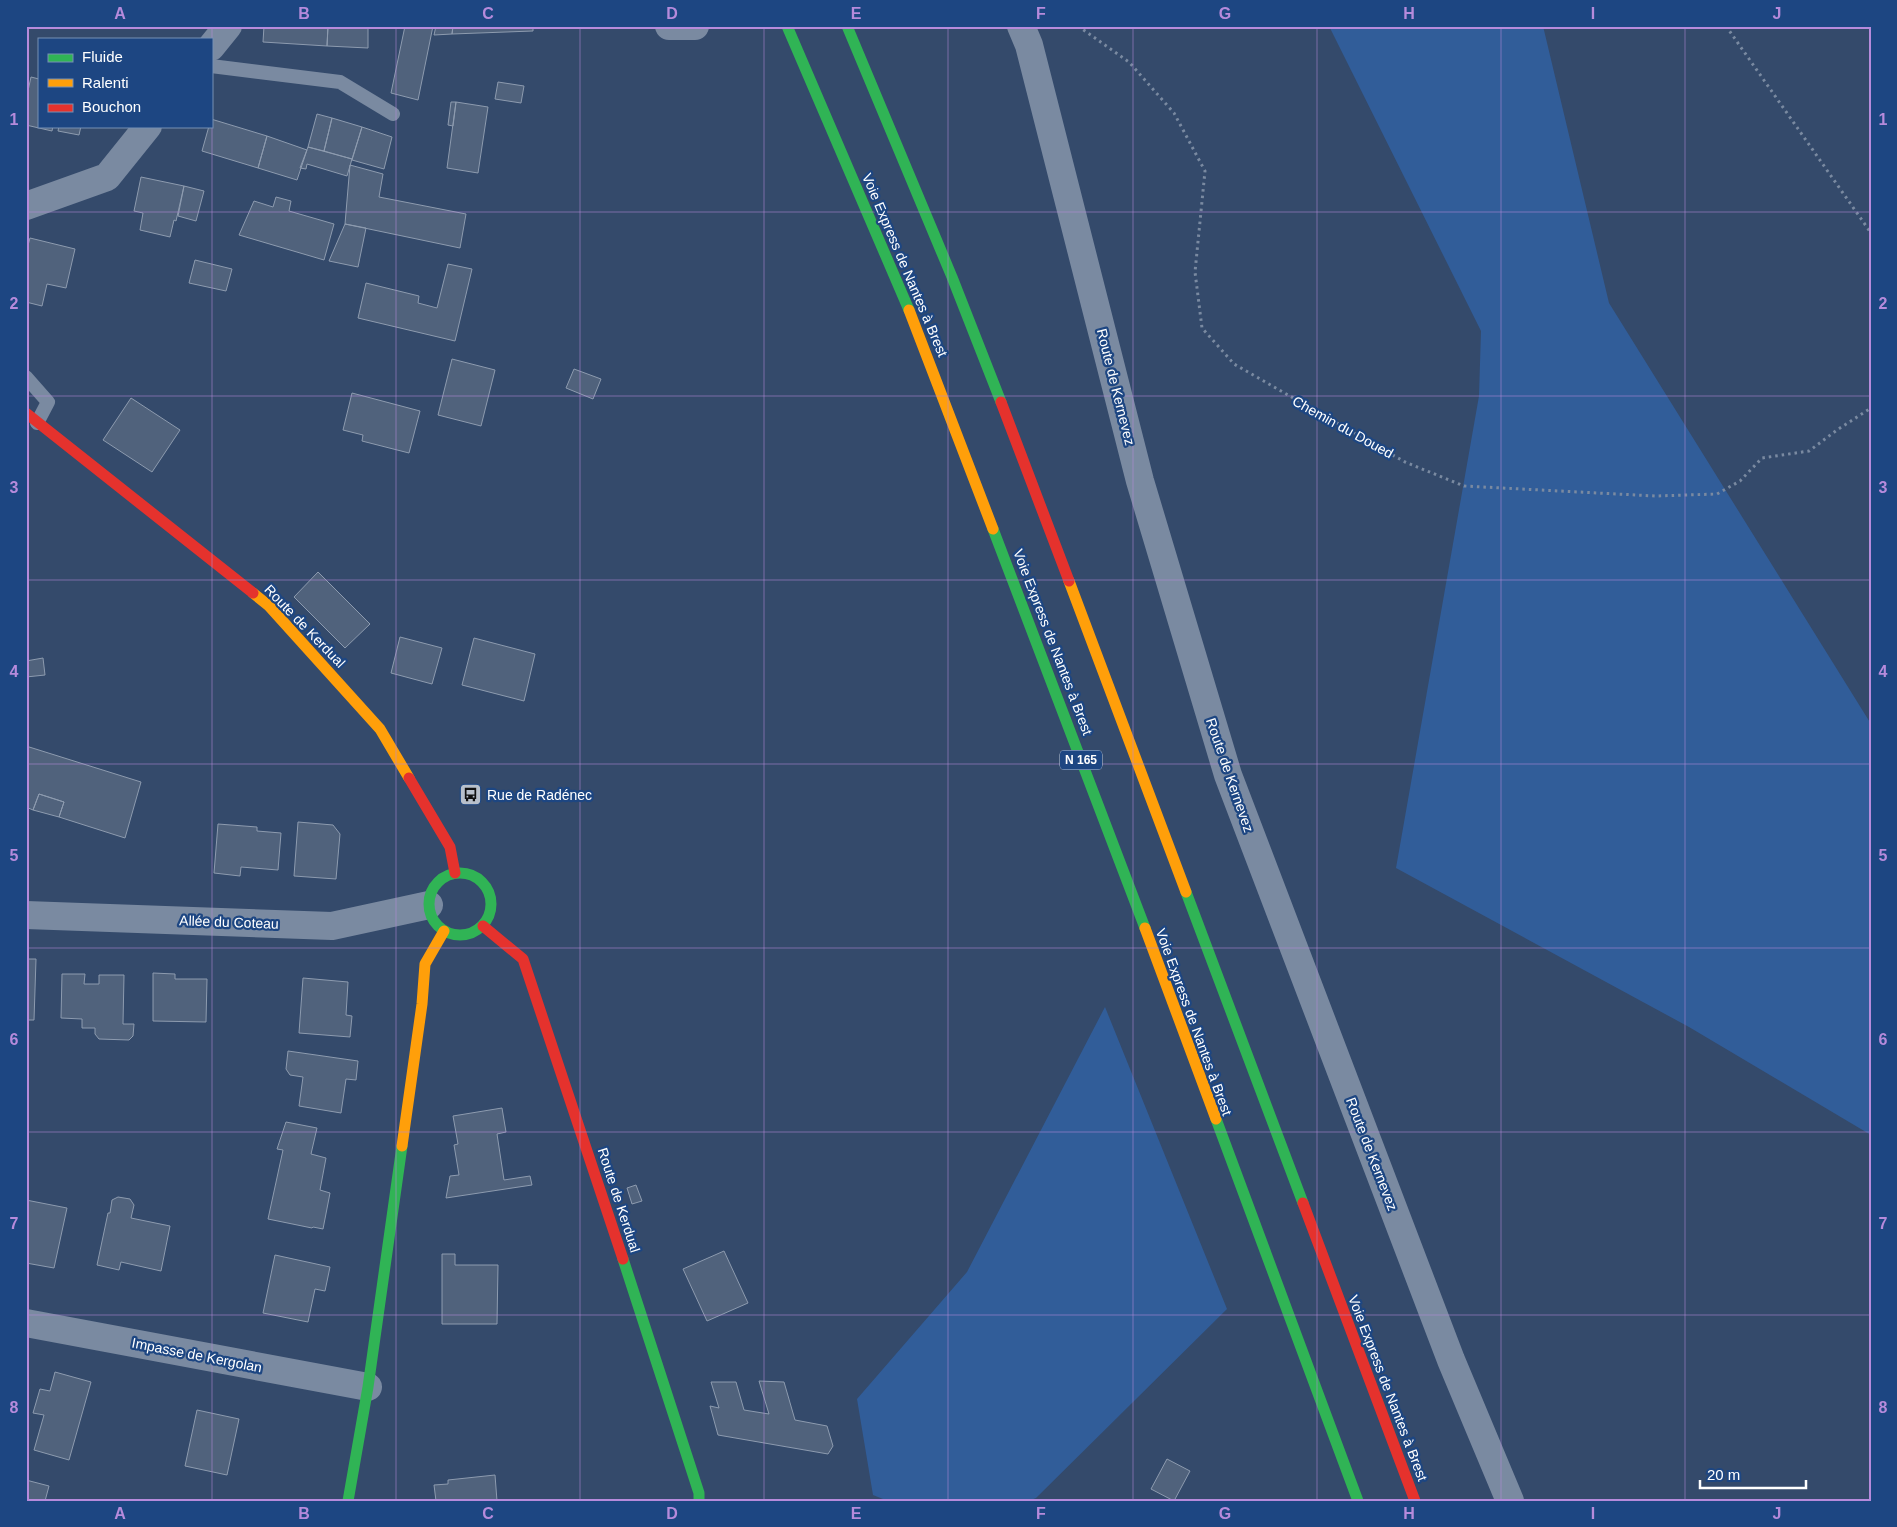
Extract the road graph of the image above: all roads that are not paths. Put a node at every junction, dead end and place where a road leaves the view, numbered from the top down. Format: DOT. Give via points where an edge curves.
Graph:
graph roads {
  1 [pos="228,26"];
  2 [pos="787,26"];
  3 [pos="847,26"];
  4 [pos="1021,26"];
  5 [pos="212,46"];
  6 [pos="212,66"];
  7 [pos="393,114"];
  8 [pos="146,128"];
  9 [pos="26,206"];
  10 [pos="26,377"];
  11 [pos="26,413"];
  12 [pos="37,423"];
  13 [pos="455,873"];
  14 [pos="429,905"];
  15 [pos="26,915"];
  16 [pos="483,926"];
  17 [pos="444,931"];
  18 [pos="26,1323"];
  19 [pos="368,1386"];
  20 [pos="348,1501"];
  21 [pos="699,1501"];
  22 [pos="1358,1501"];
  23 [pos="1415,1501"];
  24 [pos="1510,1501"];
  1 -- 5 [label="street"];
  2 -- 22 [label="main road, Voie Express de Nantes à Brest / N 165" via="908,307 1068,723"];
  3 -- 23 [label="main road, Voie Express de Nantes à Brest" via="952,277 1035,489"];
  4 -- 24 [label="street, Route de Kernevez" via="1029,44 1140,481 1228,775 1451,1360"];
  6 -- 7 [label="lane" via="340,82"];
  8 -- 9 [label="street" via="107,177"];
  10 -- 12 [label="lane" via="48,402"];
  11 -- 12 [label="main road, Route de Kerdual"];
  12 -- 13 [label="main road, Route de Kerdual" via="88,460 269,606 380,728 450,847"];
  13 -- 14 [label="main road" via="433,888"];
  13 -- 16 [label="main road" via="475,876 488,890 492,909"];
  14 -- 15 [label="street, Allée du Coteau" via="332,926"];
  14 -- 17 [label="main road" via="436,924"];
  16 -- 17 [label="main road" via="464,935"];
  16 -- 21 [label="main road, Route de Kerdual" via="523,959 651,1344"];
  17 -- 19 [label="main road" via="425,964"];
  18 -- 19 [label="street, Impasse de Kergolan"];
  19 -- 20 [label="main road"];
}
